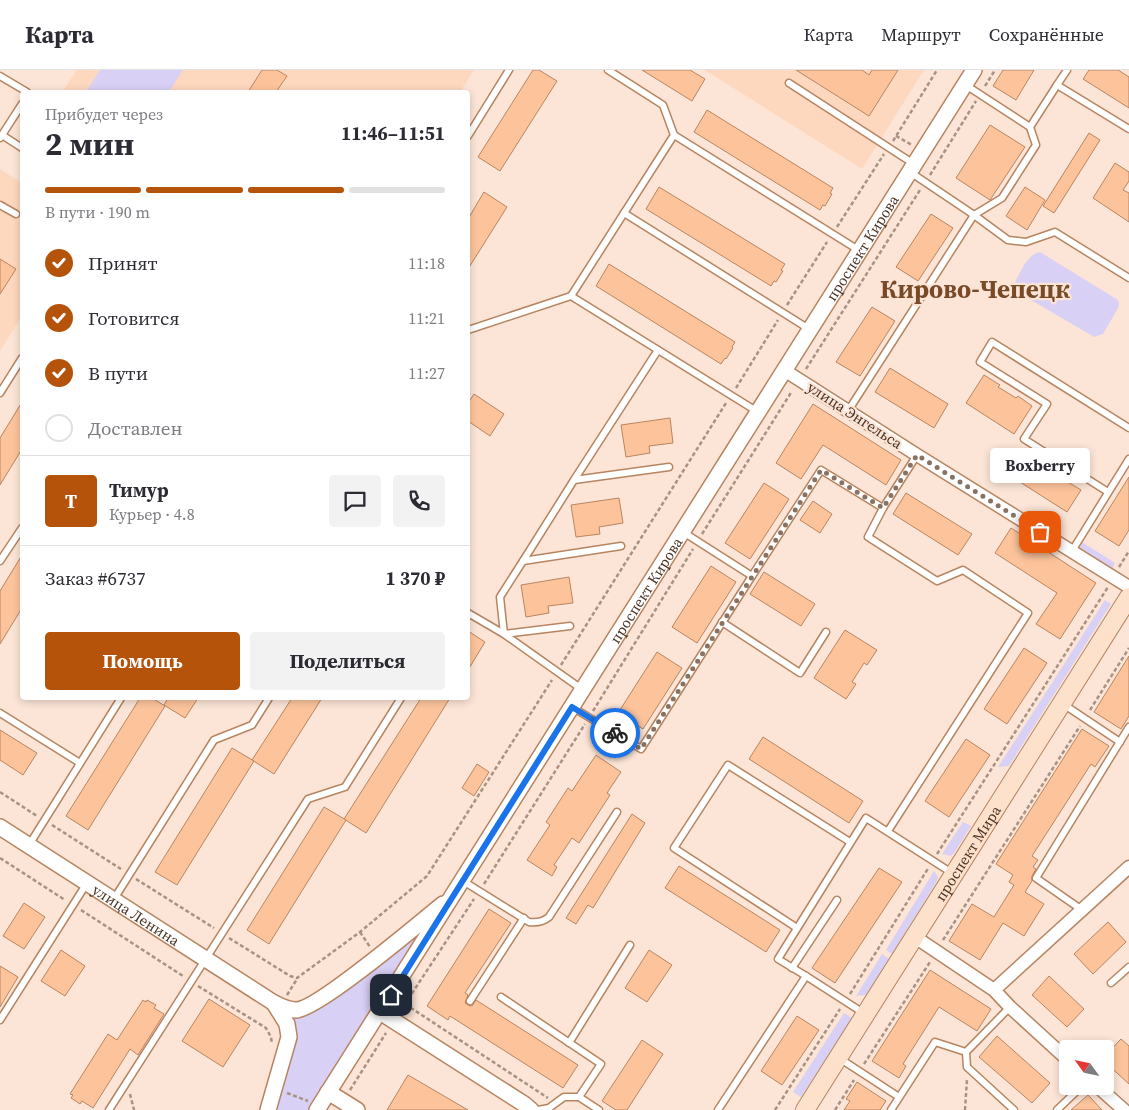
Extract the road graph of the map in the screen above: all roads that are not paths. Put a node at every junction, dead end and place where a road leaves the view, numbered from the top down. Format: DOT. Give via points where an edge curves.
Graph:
graph roads {
  1 [pos="509,70"];
  2 [pos="608,70"];
  3 [pos="974,70"];
  4 [pos="1067,70"];
  5 [pos="0,76"];
  6 [pos="789,83"];
  7 [pos="964,84"];
  8 [pos="1057,84"];
  9 [pos="24,90"];
  10 [pos="20,107"];
  11 [pos="1030,127"];
  12 [pos="1129,128"];
  13 [pos="470,133"];
  14 [pos="674,135"];
  15 [pos="1,136"];
  16 [pos="20,147"];
  17 [pos="912,168"];
  18 [pos="0,205"];
  19 [pos="624,213"];
  20 [pos="16,214"];
  21 [pos="974,215"];
  22 [pos="860,251"];
  23 [pos="1129,278"];
  24 [pos="571,296"];
  25 [pos="470,329"];
  26 [pos="810,330"];
  27 [pos="658,350"];
  28 [pos="20,361"];
  29 [pos="784,370"];
  30 [pos="0,393"];
  31 [pos="848,411"];
  32 [pos="758,412"];
  33 [pos="1129,428"];
  34 [pos="917,455"];
  35 [pos="1129,459"];
  36 [pos="669,468"];
  37 [pos="574,480"];
  38 [pos="1108,492"];
  39 [pos="883,508"];
  40 [pos="20,531"];
  41 [pos="683,532"];
  42 [pos="621,546"];
  43 [pos="1071,552"];
  44 [pos="0,561"];
  45 [pos="523,561"];
  46 [pos="752,576"];
  47 [pos="1129,587"];
  48 [pos="1129,597"];
  49 [pos="470,614"];
  50 [pos="722,622"];
  51 [pos="570,626"];
  52 [pos="826,632"];
  53 [pos="504,634"];
  54 [pos="583,690"];
  55 [pos="120,700"];
  56 [pos="268,700"];
  57 [pos="400,700"];
  58 [pos="1063,703"];
  59 [pos="572,707"];
  60 [pos="0,713"];
  61 [pos="1129,727"];
  62 [pos="1120,742"];
  63 [pos="80,763"];
  64 [pos="617,812"];
  65 [pos="0,827"];
  66 [pos="888,831"];
  67 [pos="850,842"];
  68 [pos="29,845"];
  69 [pos="1129,867"];
  70 [pos="955,874"];
  71 [pos="463,881"];
  72 [pos="88,882"];
  73 [pos="453,896"];
  74 [pos="113,899"];
  75 [pos="837,900"];
  76 [pos="1082,910"];
  77 [pos="524,918"];
  78 [pos="797,928"];
  79 [pos="915,937"];
  80 [pos="630,945"];
  81 [pos="205,959"];
  82 [pos="1129,967"];
  83 [pos="792,968"];
  84 [pos="806,976"];
  85 [pos="1111,983"];
  86 [pos="994,990"];
  87 [pos="501,997"];
  88 [pos="470,1001"];
  89 [pos="274,1003"];
  90 [pos="1010,1008"];
  91 [pos="380,1012"];
  92 [pos="866,1014"];
  93 [pos="0,1020"];
  94 [pos="569,1042"];
  95 [pos="966,1052"];
  96 [pos="1059,1052"];
  97 [pos="838,1058"];
  98 [pos="328,1092"];
  99 [pos="1073,1095"];
  100 [pos="1106,1095"];
  101 [pos="579,1097"];
  102 [pos="899,1097"];
  103 [pos="318,1108"];
  104 [pos="109,1110"];
  105 [pos="268,1110"];
  106 [pos="357,1110"];
  107 [pos="531,1110"];
  108 [pos="538,1110"];
  109 [pos="599,1110"];
  110 [pos="718,1110"];
  111 [pos="805,1110"];
  112 [pos="891,1110"];
  113 [pos="1014,1110"];
  114 [pos="1057,1110"];
  115 [pos="1124,1110"];
  1 -- 13 [label="lane"];
  2 -- 14 [label="lane" via="663,105"];
  3 -- 7 [label="street, проспект Кирова"];
  4 -- 8 [label="lane"];
  5 -- 9 [label="lane"];
  6 -- 17 [label="lane"];
  7 -- 11 [label="lane"];
  7 -- 17 [label="street, проспект Кирова"];
  8 -- 11 [label="lane"];
  8 -- 12 [label="lane"];
  10 -- 15 [label="lane"];
  11 -- 21 [label="lane" via="1036,145 1002,198"];
  14 -- 19 [label="lane"];
  14 -- 22 [label="lane"];
  15 -- 16 [label="lane"];
  17 -- 21 [label="lane" via="926,182"];
  17 -- 22 [label="street, проспект Кирова"];
  18 -- 20 [label="lane"];
  19 -- 24 [label="lane"];
  19 -- 26 [label="lane"];
  21 -- 23 [label="lane" via="1008,240 1026,242 1055,232"];
  21 -- 31 [label="lane"];
  22 -- 26 [label="street, проспект Кирова"];
  24 -- 25 [label="lane"];
  24 -- 27 [label="lane"];
  26 -- 29 [label="street, проспект Кирова"];
  27 -- 32 [label="lane"];
  27 -- 37 [label="lane"];
  28 -- 30 [label="lane"];
  29 -- 31 [label="street, улица Энгельса"];
  29 -- 32 [label="street, проспект Кирова"];
  31 -- 34 [label="street, улица Энгельса"];
  32 -- 41 [label="street, проспект Кирова"];
  33 -- 38 [label="lane" via="992,342 980,362 1047,404 1024,439"];
  34 -- 39 [label="lane"];
  34 -- 43 [label="street, улица Энгельса"];
  35 -- 38 [label="lane"];
  36 -- 37 [label="lane"];
  37 -- 45 [label="lane"];
  38 -- 43 [label="lane"];
  39 -- 46 [label="lane" via="821,470"];
  39 -- 66 [label="lane" via="868,537 937,581 963,570 1028,613"];
  40 -- 44 [label="lane"];
  41 -- 46 [label="lane"];
  41 -- 54 [label="street, проспект Кирова"];
  42 -- 45 [label="lane"];
  43 -- 47 [label="street, улица Энгельса"];
  45 -- 53 [label="lane" via="500,597"];
  46 -- 50 [label="lane"];
  48 -- 58 [label="main road, проспект Мира"];
  49 -- 53 [label="lane"];
  50 -- 52 [label="lane" via="800,673"];
  50 -- 59 [label="lane" via="641,749"];
  51 -- 53 [label="lane"];
  53 -- 54 [label="lane"];
  54 -- 59 [label="street, проспект Кирова"];
  55 -- 63 [label="lane"];
  56 -- 74 [label="lane" via="252,725 214,740"];
  57 -- 81 [label="lane" via="345,786 308,799"];
  58 -- 62 [label="lane"];
  58 -- 70 [label="main road, проспект Мира"];
  59 -- 71 [label="street, проспект Кирова"];
  60 -- 63 [label="lane"];
  61 -- 62 [label="lane"];
  62 -- 76 [label="lane" via="1036,878"];
  63 -- 68 [label="lane"];
  64 -- 77 [label="lane" via="549,917 536,923"];
  65 -- 68 [label="street, улица Ленина"];
  66 -- 67 [label="lane" via="866,818"];
  66 -- 70 [label="lane"];
  67 -- 78 [label="lane"];
  67 -- 78 [label="lane" via="728,766 674,848"];
  68 -- 72 [label="street, улица Ленина"];
  69 -- 76 [label="street"];
  70 -- 79 [label="main road, проспект Мира"];
  71 -- 73 [label="street, проспект Кирова"];
  71 -- 77 [label="lane"];
  72 -- 74 [label="street, улица Ленина"];
  72 -- 93 [label="lane"];
  73 -- 89 [label="street" via="312,1004 296,1010"];
  73 -- 91 [label="street, проспект Кирова"];
  74 -- 81 [label="street, улица Ленина"];
  75 -- 83 [label="lane"];
  76 -- 86 [label="street"];
  77 -- 88 [label="lane"];
  78 -- 83 [label="lane" via="778,959"];
  79 -- 86 [label="street"];
  79 -- 92 [label="main road, проспект Мира"];
  80 -- 94 [label="lane"];
  81 -- 89 [label="street, улица Ленина"];
  81 -- 104 [label="lane"];
  82 -- 85 [label="lane"];
  83 -- 84 [label="lane"];
  84 -- 92 [label="lane"];
  84 -- 110 [label="lane"];
  86 -- 90 [label="street"];
  87 -- 94 [label="lane"];
  89 -- 105 [label="street" via="289,1029 287,1049"];
  90 -- 95 [label="lane"];
  90 -- 96 [label="street"];
  91 -- 98 [label="street, проспект Кирова"];
  91 -- 107 [label="street"];
  92 -- 97 [label="main road, проспект Мира"];
  94 -- 101 [label="lane" via="601,1064"];
  95 -- 102 [label="lane" via="935,1042"];
  95 -- 113 [label="lane" via="967,1067"];
  97 -- 102 [label="lane"];
  97 -- 111 [label="main road, проспект Мира"];
  98 -- 103 [label="street, проспект Кирова"];
  98 -- 106 [label="street"];
  99 -- 114 [label="lane"];
  100 -- 115 [label="street"];
  101 -- 108 [label="lane" via="564,1097 549,1108"];
  101 -- 109 [label="lane"];
  102 -- 112 [label="lane"];
}
